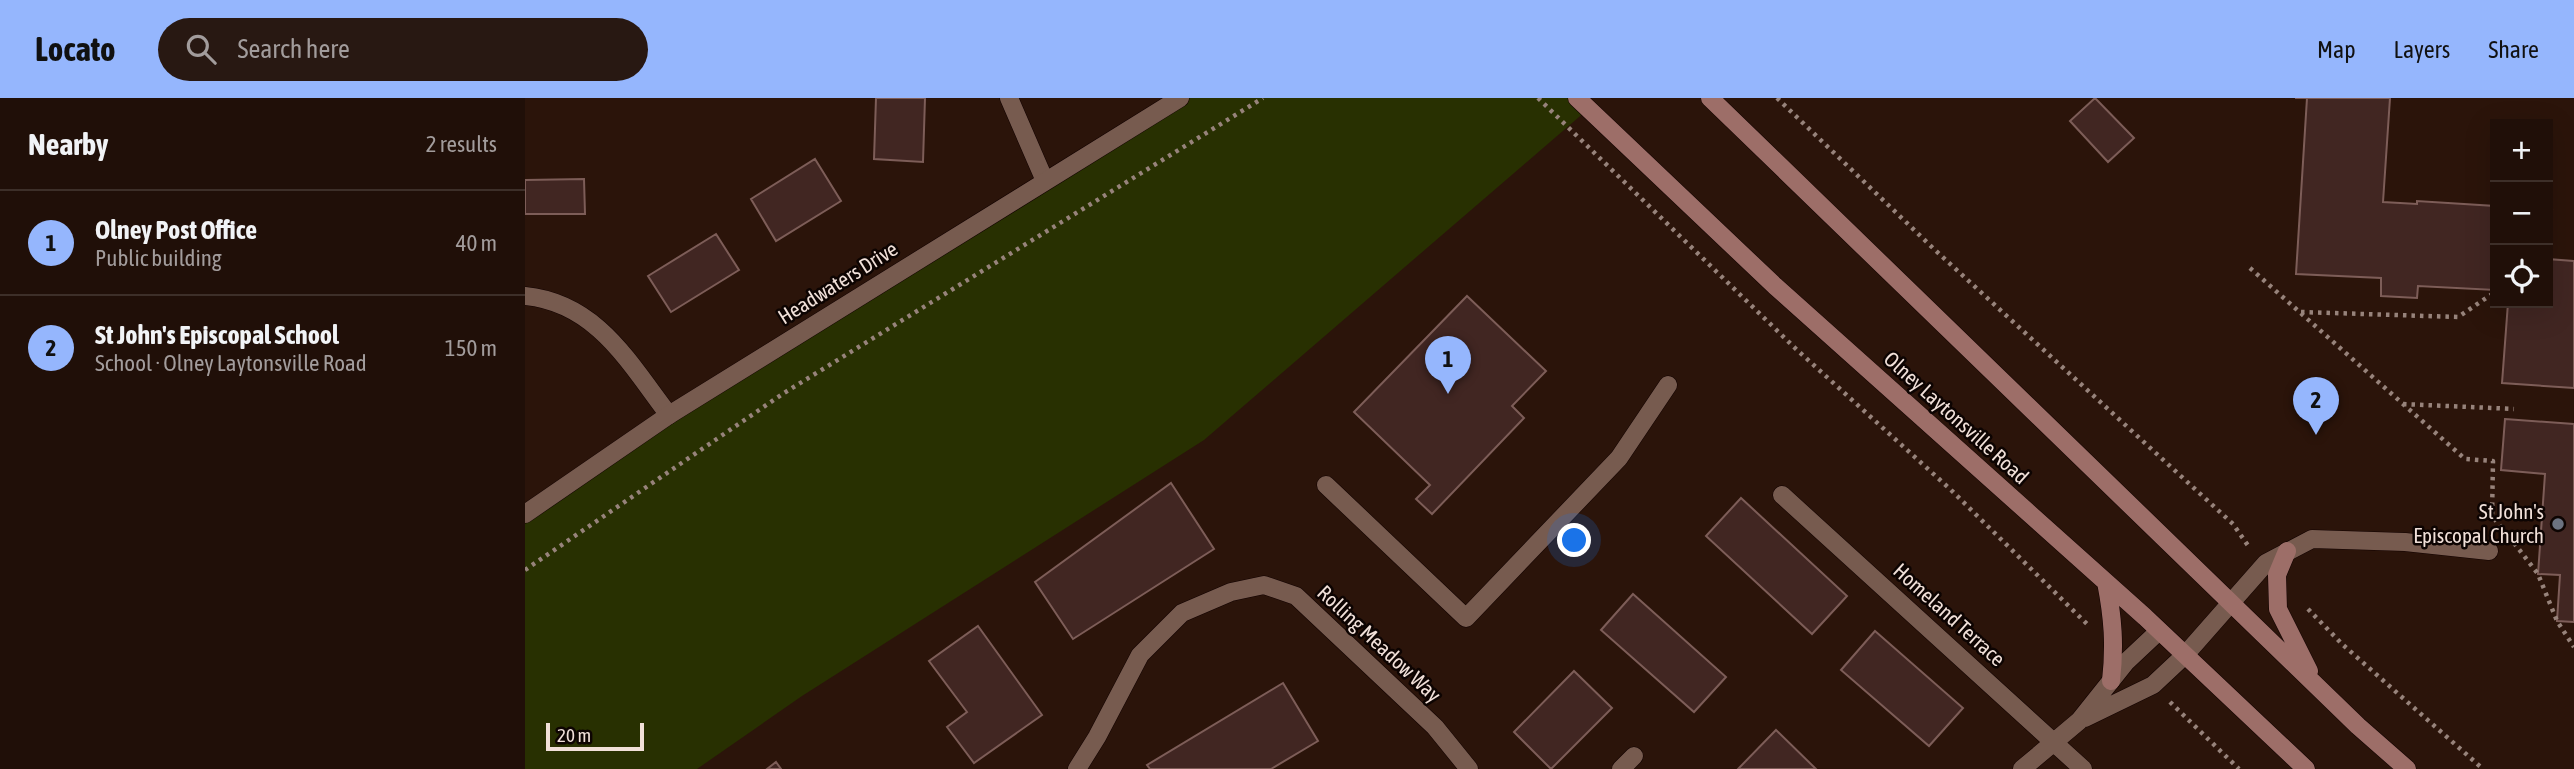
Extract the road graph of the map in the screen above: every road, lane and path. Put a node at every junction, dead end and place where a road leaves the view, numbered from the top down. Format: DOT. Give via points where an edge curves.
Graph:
graph roads {
  1 [pos="1009,98"];
  2 [pos="1180,98"];
  3 [pos="1263,98"];
  4 [pos="1538,98"];
  5 [pos="1577,98"];
  6 [pos="1710,98"];
  7 [pos="1777,98"];
  8 [pos="1045,181"];
  9 [pos="2250,268"];
  10 [pos="2490,295"];
  11 [pos="525,296"];
  12 [pos="2300,312"];
  13 [pos="1668,385"];
  14 [pos="2402,404"];
  15 [pos="2514,409"];
  16 [pos="669,415"];
  17 [pos="1326,485"];
  18 [pos="1782,495"];
  19 [pos="525,514"];
  20 [pos="2287,551"];
  21 [pos="2489,551"];
  22 [pos="2271,569"];
  23 [pos="525,570"];
  24 [pos="2106,582"];
  25 [pos="2231,601"];
  26 [pos="2159,631"];
  27 [pos="2574,647"];
  28 [pos="2114,651"];
  29 [pos="2185,654"];
  30 [pos="2111,681"];
  31 [pos="2315,684"];
  32 [pos="2153,685"];
  33 [pos="2079,720"];
  34 [pos="2055,742"];
  35 [pos="1634,756"];
  36 [pos="1077,769"];
  37 [pos="1469,769"];
  38 [pos="1621,769"];
  39 [pos="2022,769"];
  40 [pos="2084,769"];
  41 [pos="2239,769"];
  42 [pos="2307,769"];
  43 [pos="2407,769"];
  44 [pos="2483,769"];
  1 -- 8 [label="street"];
  2 -- 8 [label="street, Headwaters Drive"];
  3 -- 23 [label="path" via="784,393"];
  4 -- 28 [label="path"];
  5 -- 24 [label="main road, Olney Laytonsville Road" via="1775,286"];
  6 -- 25 [label="main road"];
  7 -- 22 [label="path" via="2233,524"];
  8 -- 16 [label="street, Headwaters Drive"];
  9 -- 12 [label="path"];
  10 -- 12 [label="path" via="2458,317"];
  11 -- 16 [label="street" via="547,298 578,312 608,335"];
  12 -- 14 [label="path"];
  13 -- 17 [label="street" via="1619,458 1466,618"];
  14 -- 15 [label="path"];
  14 -- 27 [label="path" via="2465,459 2493,461 2492,516 2539,574 2557,621"];
  16 -- 19 [label="street, Headwaters Drive"];
  18 -- 34 [label="street, Homeland Terrace"];
  20 -- 21 [label="street" via="2312,539"];
  20 -- 22 [label="main road"];
  22 -- 25 [label="street"];
  22 -- 31 [label="main road" via="2278,609"];
  22 -- 44 [label="path" via="2342,644"];
  24 -- 26 [label="main road, Olney Laytonsville Road"];
  24 -- 28 [label="main road"];
  25 -- 29 [label="street"];
  25 -- 31 [label="main road"];
  26 -- 29 [label="main road, Olney Laytonsville Road"];
  26 -- 30 [label="street"];
  28 -- 30 [label="main road"];
  29 -- 32 [label="street"];
  29 -- 42 [label="main road, Olney Laytonsville Road"];
  30 -- 33 [label="street"];
  31 -- 43 [label="main road"];
  32 -- 33 [label="street"];
  32 -- 41 [label="path"];
  33 -- 34 [label="street"];
  34 -- 39 [label="street"];
  34 -- 40 [label="street, Homeland Terrace"];
  35 -- 38 [label="street"];
  36 -- 37 [label="street, Rolling Meadow Way" via="1140,654 1182,613 1231,592 1264,585 1296,596 1435,727"];
}
